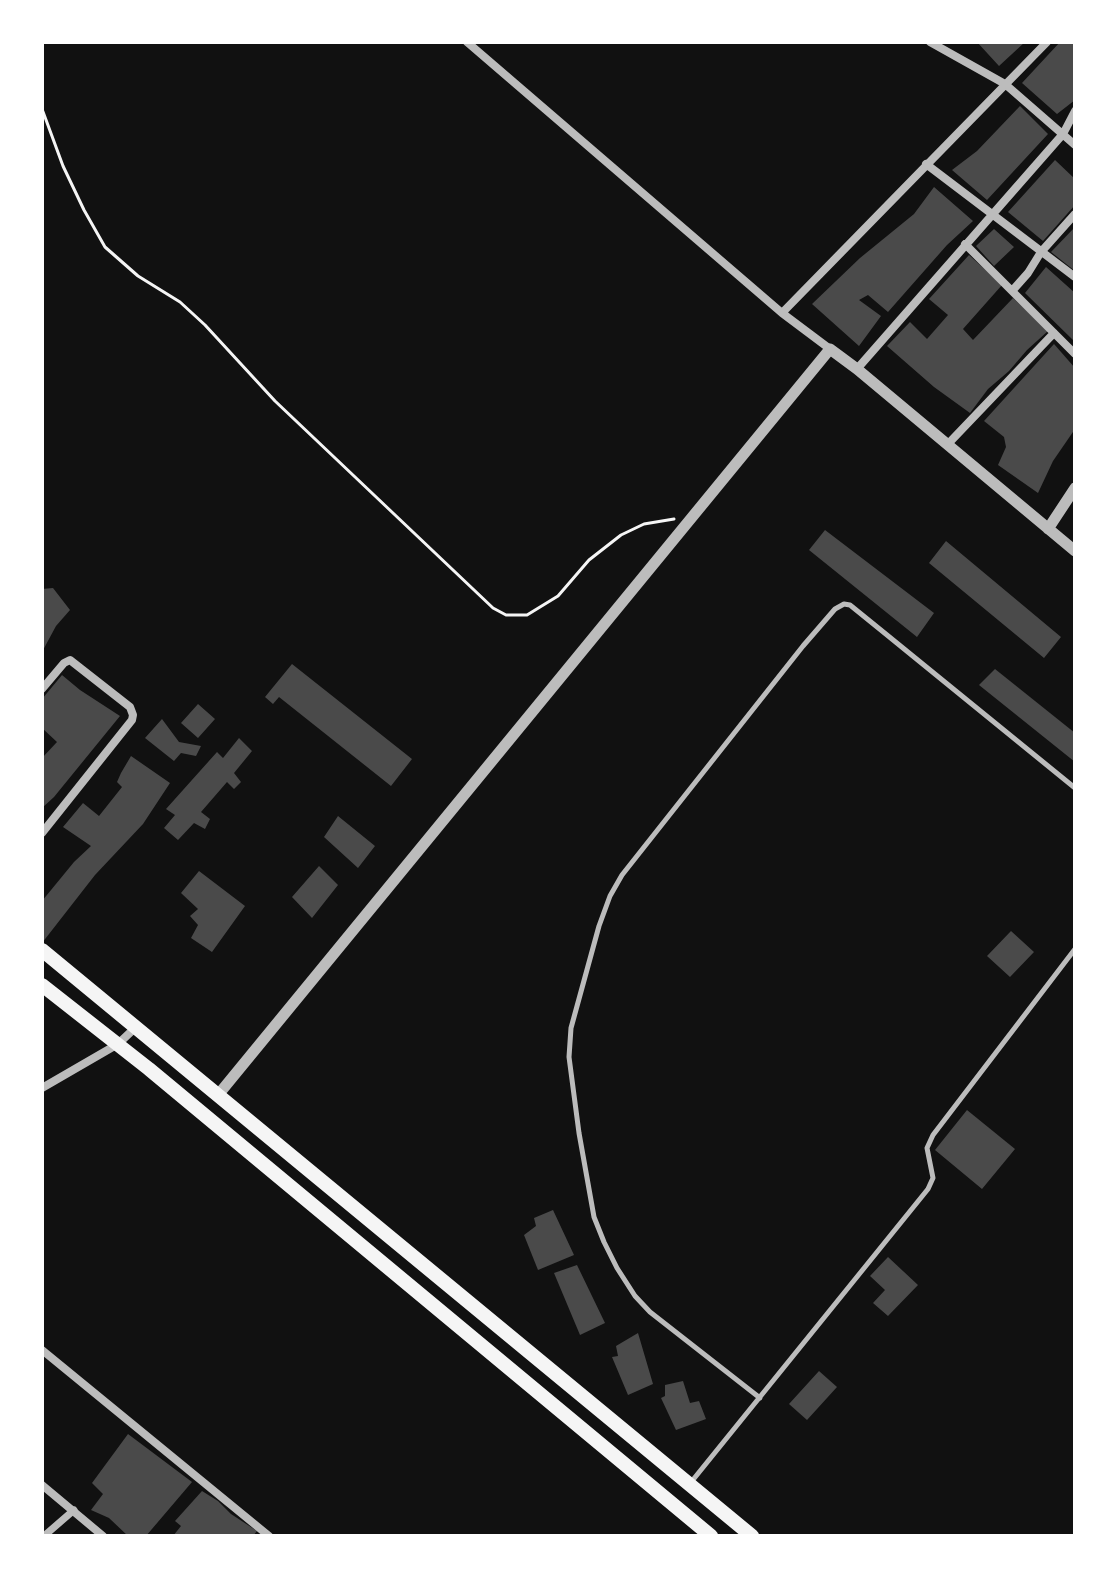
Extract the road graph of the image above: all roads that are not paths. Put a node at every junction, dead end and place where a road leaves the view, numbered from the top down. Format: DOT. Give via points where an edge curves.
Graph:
graph roads {
  1 [pos="467,42"];
  2 [pos="930,42"];
  3 [pos="1047,42"];
  4 [pos="1005,84"];
  5 [pos="1075,111"];
  6 [pos="1063,134"];
  7 [pos="1075,145"];
  8 [pos="926,164"];
  9 [pos="992,214"];
  10 [pos="1075,214"];
  11 [pos="965,244"];
  12 [pos="1041,252"];
  13 [pos="1075,277"];
  14 [pos="1012,291"];
  15 [pos="782,313"];
  16 [pos="1054,333"];
  17 [pos="830,349"];
  18 [pos="1075,354"];
  19 [pos="857,369"];
  20 [pos="947,445"];
  21 [pos="1075,488"];
  22 [pos="1048,529"];
  23 [pos="1075,551"];
  24 [pos="42,689"];
  25 [pos="1075,788"];
  26 [pos="42,833"];
  27 [pos="1075,949"];
  28 [pos="42,950"];
  29 [pos="42,985"];
  30 [pos="136,1027"];
  31 [pos="118,1044"];
  32 [pos="42,1088"];
  33 [pos="218,1095"];
  34 [pos="494,1322"];
  35 [pos="477,1342"];
  36 [pos="42,1350"];
  37 [pos="760,1398"];
  38 [pos="689,1484"];
  39 [pos="42,1485"];
  40 [pos="74,1510"];
  41 [pos="268,1535"];
  42 [pos="44,1536"];
  43 [pos="103,1536"];
  44 [pos="711,1536"];
  45 [pos="752,1536"];
  1 -- 15 [label="street"];
  2 -- 4 [label="street"];
  3 -- 4 [label="street"];
  4 -- 6 [label="street"];
  4 -- 8 [label="street"];
  5 -- 6 [label="street"];
  6 -- 7 [label="street"];
  6 -- 9 [label="street"];
  8 -- 9 [label="street"];
  8 -- 15 [label="street"];
  9 -- 11 [label="street"];
  9 -- 12 [label="street"];
  10 -- 12 [label="street"];
  11 -- 14 [label="street"];
  11 -- 19 [label="street"];
  12 -- 13 [label="street"];
  12 -- 14 [label="street"];
  14 -- 16 [label="street"];
  15 -- 17 [label="street"];
  16 -- 18 [label="street"];
  16 -- 20 [label="street"];
  17 -- 19 [label="street"];
  17 -- 33 [label="street"];
  19 -- 20 [label="street"];
  20 -- 22 [label="street"];
  21 -- 22 [label="street"];
  22 -- 23 [label="street"];
  24 -- 26 [label="street" via="70,660 130,707 133,715"];
  25 -- 37 [label="lane" via="844,604 803,646 610,896 571,1028 569,1057 594,1217 617,1268 642,1304"];
  27 -- 37 [label="lane" via="933,1135 927,1148 933,1178 928,1189"];
  28 -- 30 [label="main road"];
  29 -- 31 [label="main road"];
  30 -- 31 [label="street"];
  30 -- 33 [label="main road"];
  31 -- 32 [label="street"];
  31 -- 35 [label="main road"];
  33 -- 34 [label="main road"];
  34 -- 35 [label="main road"];
  34 -- 38 [label="main road"];
  35 -- 44 [label="main road"];
  36 -- 41 [label="street"];
  37 -- 38 [label="lane"];
  38 -- 45 [label="main road"];
  39 -- 40 [label="street"];
  40 -- 42 [label="street"];
  40 -- 43 [label="street"];
}
